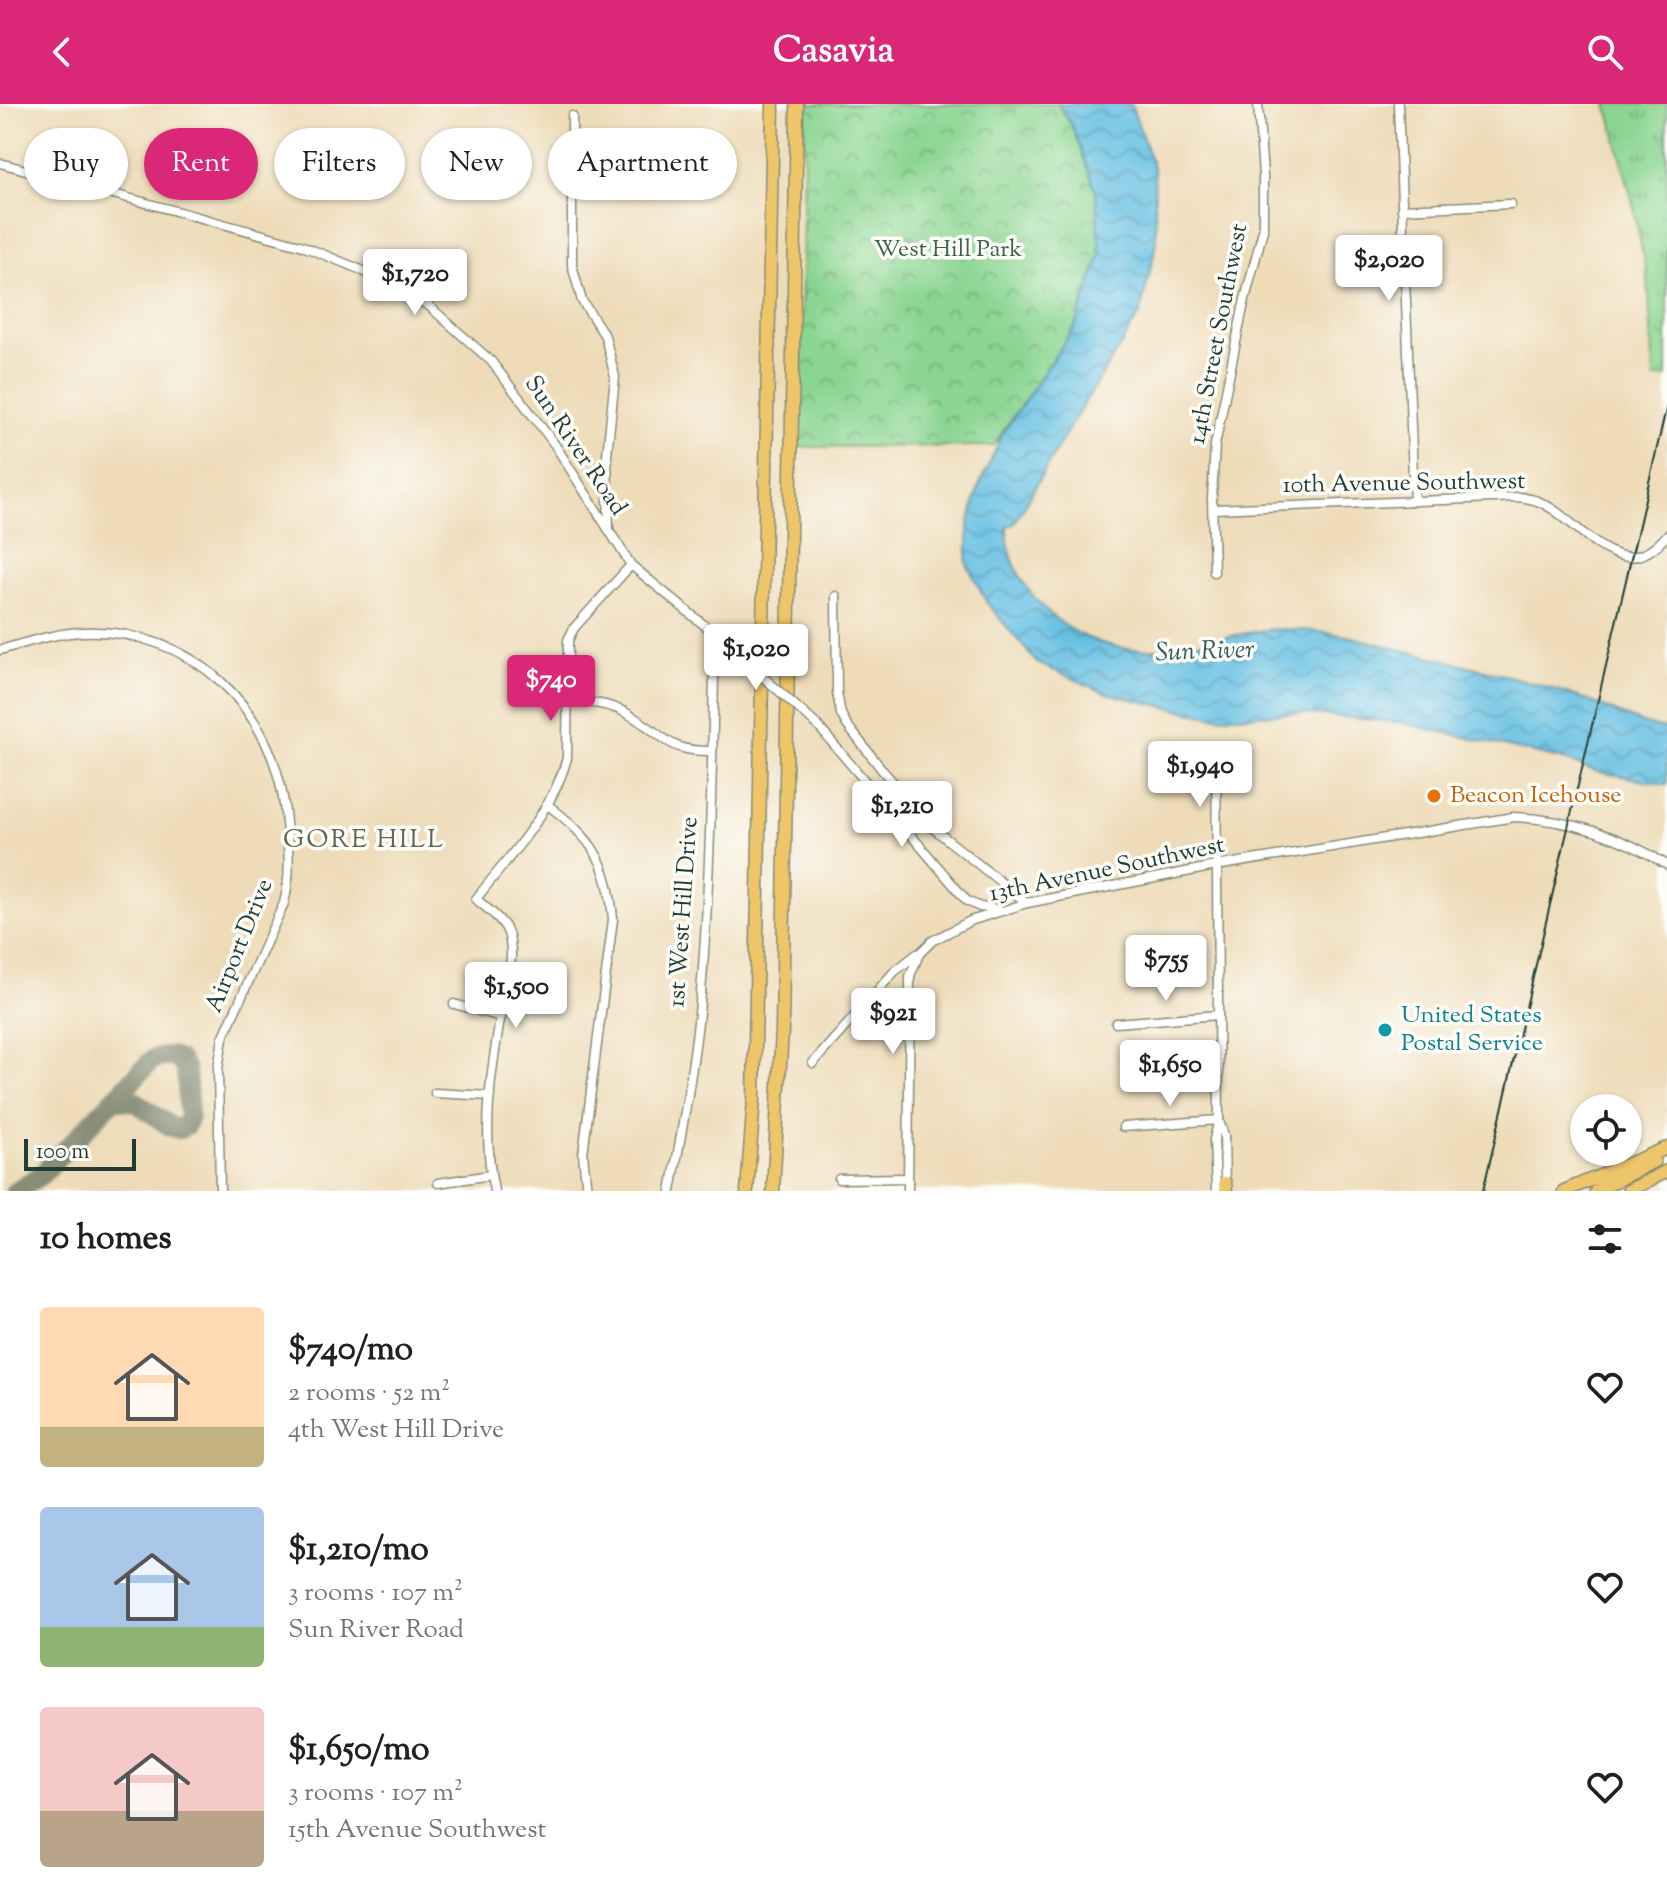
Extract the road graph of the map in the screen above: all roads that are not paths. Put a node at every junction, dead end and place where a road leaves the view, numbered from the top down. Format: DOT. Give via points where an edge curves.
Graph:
graph roads {
  1 [pos="773,104"];
  2 [pos="797,104"];
  3 [pos="1258,104"];
  4 [pos="1398,104"];
  5 [pos="572,116"];
  6 [pos="0,163"];
  7 [pos="1511,204"];
  8 [pos="1402,209"];
  9 [pos="1414,501"];
  10 [pos="1214,509"];
  11 [pos="609,531"];
  12 [pos="1667,535"];
  13 [pos="631,565"];
  14 [pos="1214,572"];
  15 [pos="836,596"];
  16 [pos="715,634"];
  17 [pos="0,650"];
  18 [pos="567,701"];
  19 [pos="712,751"];
  20 [pos="1216,752"];
  21 [pos="548,805"];
  22 [pos="1667,865"];
  23 [pos="1216,866"];
  24 [pos="1027,903"];
  25 [pos="1014,907"];
  26 [pos="919,954"];
  27 [pos="454,1004"];
  28 [pos="1218,1015"];
  29 [pos="501,1017"];
  30 [pos="1116,1023"];
  31 [pos="813,1063"];
  32 [pos="435,1093"];
  33 [pos="490,1096"];
  34 [pos="1219,1120"];
  35 [pos="1123,1127"];
  36 [pos="1667,1151"];
  37 [pos="1667,1171"];
  38 [pos="491,1175"];
  39 [pos="908,1178"];
  40 [pos="839,1179"];
  41 [pos="438,1183"];
  42 [pos="1223,1189"];
  43 [pos="220,1191"];
  44 [pos="494,1191"];
  45 [pos="587,1191"];
  46 [pos="671,1191"];
  47 [pos="747,1191"];
  48 [pos="773,1191"];
  49 [pos="908,1191"];
  50 [pos="1564,1191"];
  51 [pos="1596,1191"];
  52 [pos="1628,1191"];
  1 -- 47 [label="highway" via="754,1083"];
  2 -- 48 [label="highway" via="782,1030"];
  3 -- 10 [label="street, 14th Street Southwest" via="1263,230 1215,445"];
  4 -- 8 [label="street"];
  5 -- 11 [label="street" via="572,265 582,301 605,336 615,377 607,455"];
  6 -- 11 [label="street, Sun River Road" via="300,245 429,306 491,361 555,445"];
  7 -- 8 [label="street"];
  8 -- 9 [label="street"];
  9 -- 10 [label="street, 10th Avenue Southwest"];
  9 -- 12 [label="street, 10th Avenue Southwest" via="1536,500 1603,549 1624,556 1657,548"];
  10 -- 14 [label="street, 14th Street Southwest"];
  11 -- 13 [label="street, Sun River Road"];
  13 -- 16 [label="street, Sun River Road"];
  13 -- 18 [label="street" via="568,640"];
  15 -- 24 [label="street" via="837,693 847,725 934,829"];
  16 -- 19 [label="street, 1st West Hill Drive"];
  16 -- 25 [label="street, Sun River Road, bridge" via="818,726 967,901 992,910"];
  17 -- 43 [label="street, Airport Drive" via="84,632 159,644 195,662 233,691 267,743 283,795 289,883 220,1051"];
  18 -- 19 [label="street" via="609,705 681,749"];
  18 -- 21 [label="street" via="567,758"];
  19 -- 46 [label="street, 1st West Hill Drive" via="700,996"];
  20 -- 23 [label="street"];
  21 -- 29 [label="street" via="476,899 504,923 511,938"];
  21 -- 45 [label="street" via="577,827 598,853 611,887 613,919 583,1154"];
  22 -- 23 [label="street, 13th Avenue Southwest" via="1613,836 1550,819 1514,817"];
  23 -- 24 [label="street, 13th Avenue Southwest"];
  23 -- 28 [label="street"];
  24 -- 25 [label="street, 13th Avenue Southwest"];
  25 -- 26 [label="street, 13th Avenue Southwest" via="970,921"];
  26 -- 31 [label="street, 13th Avenue Southwest" via="894,972"];
  26 -- 39 [label="street" via="910,976"];
  27 -- 29 [label="street"];
  28 -- 30 [label="street"];
  28 -- 34 [label="street"];
  29 -- 33 [label="street"];
  32 -- 33 [label="street"];
  33 -- 38 [label="street"];
  34 -- 35 [label="street"];
  34 -- 42 [label="street" via="1224,1135"];
  36 -- 50 [label="highway"];
  36 -- 51 [label="highway"];
  37 -- 52 [label="highway"];
  38 -- 41 [label="street"];
  38 -- 44 [label="street"];
  39 -- 40 [label="street"];
  39 -- 49 [label="street"];
}
